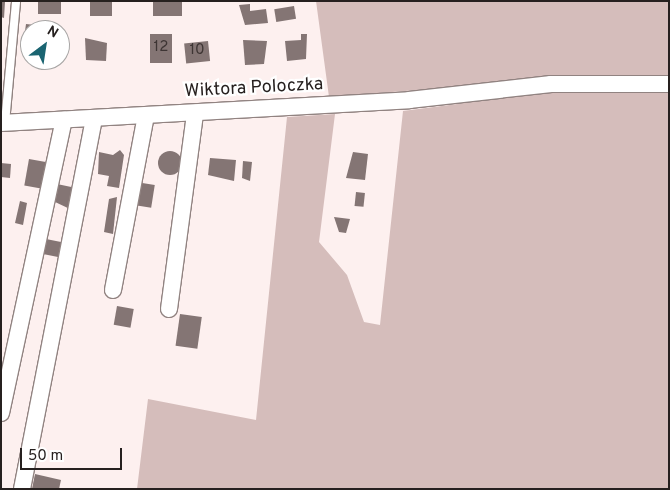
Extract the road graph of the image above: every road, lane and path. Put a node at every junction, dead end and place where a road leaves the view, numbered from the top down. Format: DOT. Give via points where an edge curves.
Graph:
graph roads {
  1 [pos="16,1"];
  2 [pos="669,84"];
  3 [pos="195,113"];
  4 [pos="146,116"];
  5 [pos="94,119"];
  6 [pos="64,120"];
  7 [pos="3,123"];
  8 [pos="113,290"];
  9 [pos="169,309"];
  10 [pos="1,413"];
  11 [pos="22,489"];
  1 -- 7 [label="lane"];
  2 -- 3 [label="street, Wiktora Poloczka" via="508,88 409,100"];
  3 -- 4 [label="street, Wiktora Poloczka"];
  3 -- 9 [label="street"];
  4 -- 5 [label="street, Wiktora Poloczka"];
  4 -- 8 [label="street"];
  5 -- 6 [label="street, Wiktora Poloczka"];
  5 -- 11 [label="street"];
  6 -- 7 [label="street, Wiktora Poloczka"];
  6 -- 10 [label="street"];
}
